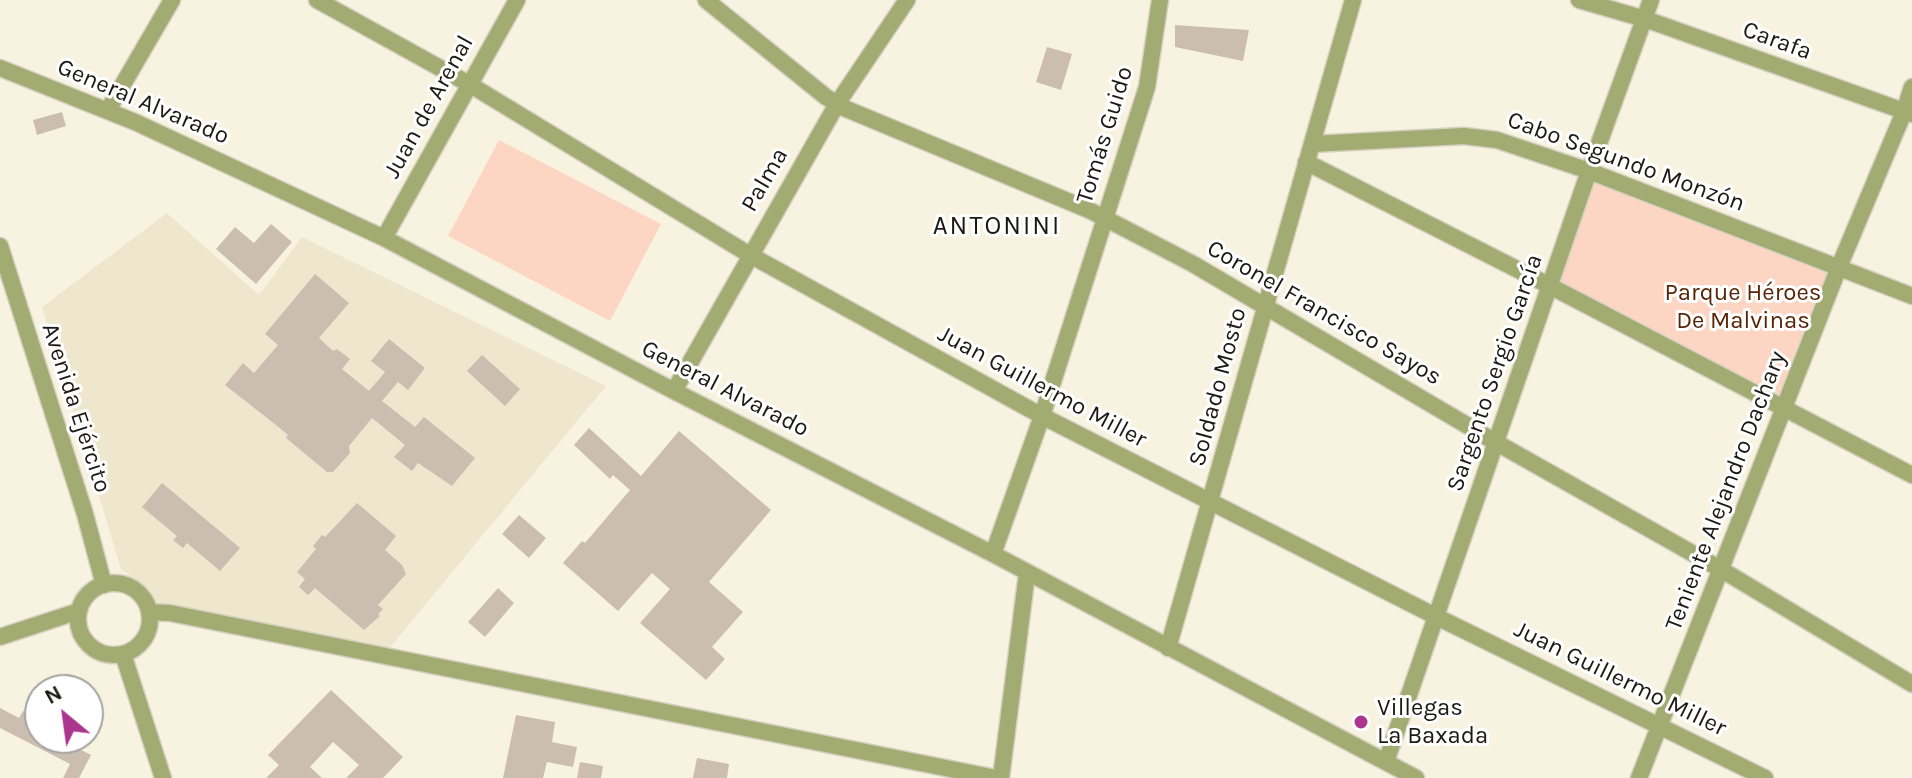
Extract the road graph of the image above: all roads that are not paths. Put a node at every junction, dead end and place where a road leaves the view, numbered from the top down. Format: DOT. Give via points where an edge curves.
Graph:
graph roads {
  1 [pos="172,0"];
  2 [pos="317,0"];
  3 [pos="517,0"];
  4 [pos="706,0"];
  5 [pos="907,0"];
  6 [pos="1160,0"];
  7 [pos="1353,0"];
  8 [pos="1579,0"];
  9 [pos="1651,0"];
  10 [pos="1645,19"];
  11 [pos="0,68"];
  12 [pos="469,84"];
  13 [pos="1912,87"];
  14 [pos="837,104"];
  15 [pos="108,110"];
  16 [pos="1908,113"];
  17 [pos="1312,144"];
  18 [pos="1306,162"];
  19 [pos="1589,171"];
  20 [pos="1104,217"];
  21 [pos="384,238"];
  22 [pos="0,246"];
  23 [pos="750,255"];
  24 [pos="1839,267"];
  25 [pos="1550,286"];
  26 [pos="1912,296"];
  27 [pos="1264,305"];
  28 [pos="674,391"];
  29 [pos="1784,408"];
  30 [pos="1042,416"];
  31 [pos="1497,443"];
  32 [pos="1912,475"];
  33 [pos="1211,503"];
  34 [pos="993,554"];
  35 [pos="1722,570"];
  36 [pos="1027,573"];
  37 [pos="104,585"];
  38 [pos="79,611"];
  39 [pos="149,612"];
  40 [pos="1437,617"];
  41 [pos="0,637"];
  42 [pos="1168,648"];
  43 [pos="123,654"];
  44 [pos="1912,684"];
  45 [pos="1660,726"];
  46 [pos="1386,762"];
  47 [pos="163,778"];
  48 [pos="999,778"];
  49 [pos="1416,778"];
  50 [pos="1639,778"];
  51 [pos="1765,778"];
  1 -- 15 [label="street"];
  2 -- 12 [label="street, Juan Guillermo Miller"];
  3 -- 12 [label="street, Juan de Arenal"];
  4 -- 14 [label="street, Coronel Francisco Sayos"];
  5 -- 14 [label="street, Palma"];
  6 -- 20 [label="street, Tomás Guido" via="1147,87"];
  7 -- 17 [label="street, Soldado Mosto"];
  8 -- 10 [label="street, Carafa"];
  9 -- 10 [label="street, Sargento Sergio García"];
  10 -- 16 [label="street, Carafa"];
  10 -- 19 [label="street, Sargento Sergio García"];
  11 -- 15 [label="street, General Alvarado"];
  12 -- 21 [label="street, Juan de Arenal"];
  12 -- 23 [label="street, Juan Guillermo Miller"];
  13 -- 16 [label="street, Teniente Alejandro Dachary"];
  14 -- 20 [label="street, Coronel Francisco Sayos"];
  14 -- 23 [label="street, Palma"];
  15 -- 21 [label="street, General Alvarado"];
  16 -- 24 [label="street, Teniente Alejandro Dachary"];
  17 -- 18 [label="street, Soldado Mosto"];
  17 -- 19 [label="street, Cabo Segundo Monzón" via="1480,137"];
  18 -- 25 [label="street"];
  18 -- 27 [label="street, Soldado Mosto"];
  19 -- 24 [label="street, Cabo Segundo Monzón"];
  19 -- 25 [label="street, Sargento Sergio García"];
  20 -- 27 [label="street, Coronel Francisco Sayos"];
  20 -- 30 [label="street, Tomás Guido"];
  21 -- 28 [label="street, General Alvarado"];
  22 -- 37 [label="street, Avenida Ejército"];
  23 -- 28 [label="street, Palma"];
  23 -- 30 [label="street, Juan Guillermo Miller"];
  24 -- 26 [label="street, Cabo Segundo Monzón"];
  24 -- 29 [label="street, Teniente Alejandro Dachary"];
  25 -- 29 [label="street"];
  25 -- 31 [label="street, Sargento Sergio García"];
  27 -- 31 [label="street, Coronel Francisco Sayos"];
  27 -- 33 [label="street, Soldado Mosto"];
  28 -- 34 [label="street, General Alvarado"];
  29 -- 32 [label="street"];
  29 -- 35 [label="street, Teniente Alejandro Dachary"];
  30 -- 33 [label="street, Juan Guillermo Miller"];
  30 -- 34 [label="street, Tomás Guido"];
  31 -- 35 [label="street, Coronel Francisco Sayos"];
  31 -- 40 [label="street, Sargento Sergio García"];
  33 -- 40 [label="street, Juan Guillermo Miller"];
  33 -- 42 [label="street, Soldado Mosto"];
  34 -- 36 [label="street, General Alvarado"];
  35 -- 44 [label="street, Coronel Francisco Sayos"];
  35 -- 45 [label="street, Teniente Alejandro Dachary"];
  36 -- 42 [label="street, General Alvarado"];
  36 -- 48 [label="street"];
  37 -- 38 [label="street" via="88,595"];
  37 -- 39 [label="street" via="137,592"];
  38 -- 41 [label="street"];
  38 -- 43 [label="street" via="78,624 89,645 99,652"];
  39 -- 43 [label="street" via="147,633"];
  39 -- 48 [label="street"];
  40 -- 45 [label="street, Juan Guillermo Miller"];
  40 -- 46 [label="street, Sargento Sergio García"];
  42 -- 46 [label="street, General Alvarado"];
  43 -- 47 [label="street"];
  45 -- 50 [label="street, Teniente Alejandro Dachary"];
  45 -- 51 [label="street, Juan Guillermo Miller"];
  46 -- 49 [label="street, General Alvarado"];
}
